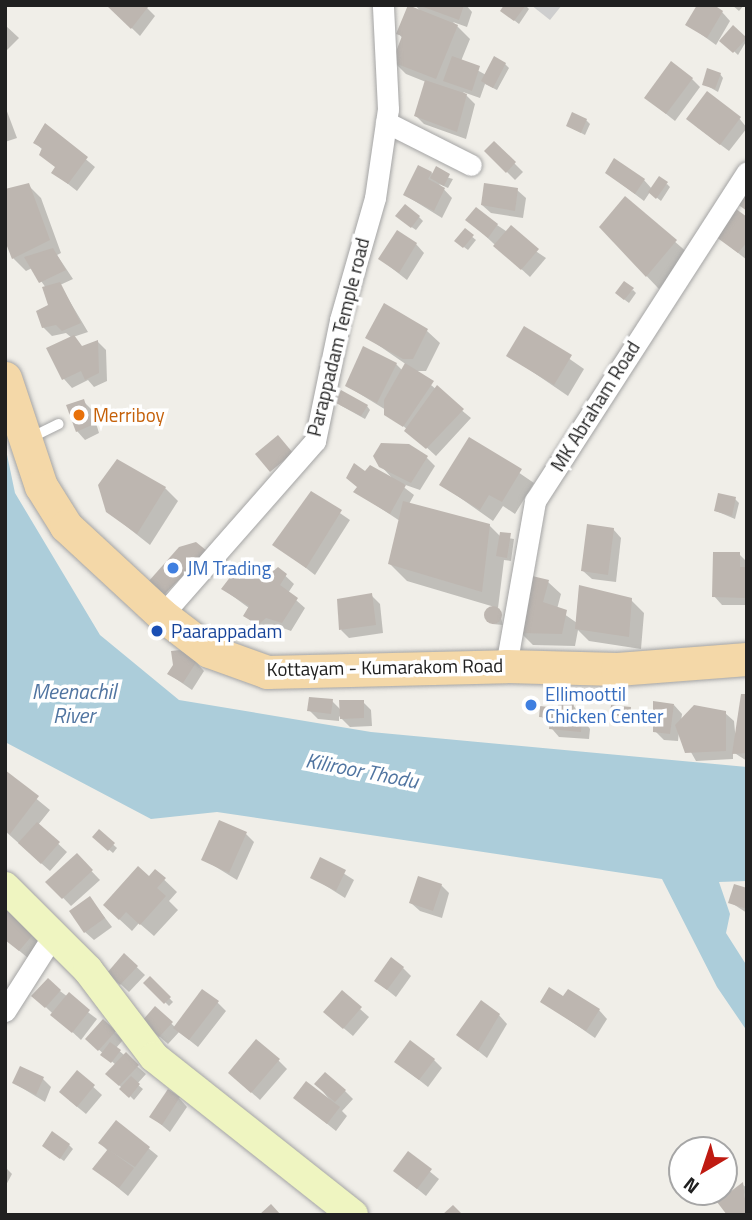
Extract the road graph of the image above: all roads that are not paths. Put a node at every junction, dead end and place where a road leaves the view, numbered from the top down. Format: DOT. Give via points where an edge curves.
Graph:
graph roads {
  1 [pos="383,5"];
  2 [pos="386,122"];
  3 [pos="471,165"];
  4 [pos="747,172"];
  5 [pos="5,378"];
  6 [pos="59,424"];
  7 [pos="28,439"];
  8 [pos="162,615"];
  9 [pos="747,659"];
  10 [pos="506,666"];
  11 [pos="5,887"];
  12 [pos="54,934"];
  13 [pos="5,1011"];
  14 [pos="353,1215"];
  1 -- 2 [label="street, Parappadam Temple road"];
  2 -- 3 [label="street"];
  2 -- 8 [label="street, Parappadam Temple road" via="374,198 340,320 315,441"];
  4 -- 10 [label="street, MK Abraham Road" via="535,501"];
  5 -- 7 [label="main road, Kottayam - Kumarakom Road"];
  6 -- 7 [label="lane"];
  7 -- 8 [label="main road, Kottayam - Kumarakom Road" via="41,486 66,526"];
  8 -- 10 [label="main road, Kottayam - Kumarakom Road" via="209,651 267,671"];
  9 -- 10 [label="main road, Kottayam - Kumarakom Road" via="617,669"];
  11 -- 12 [label="street"];
  12 -- 13 [label="street"];
  12 -- 14 [label="street" via="154,1057"];
}
